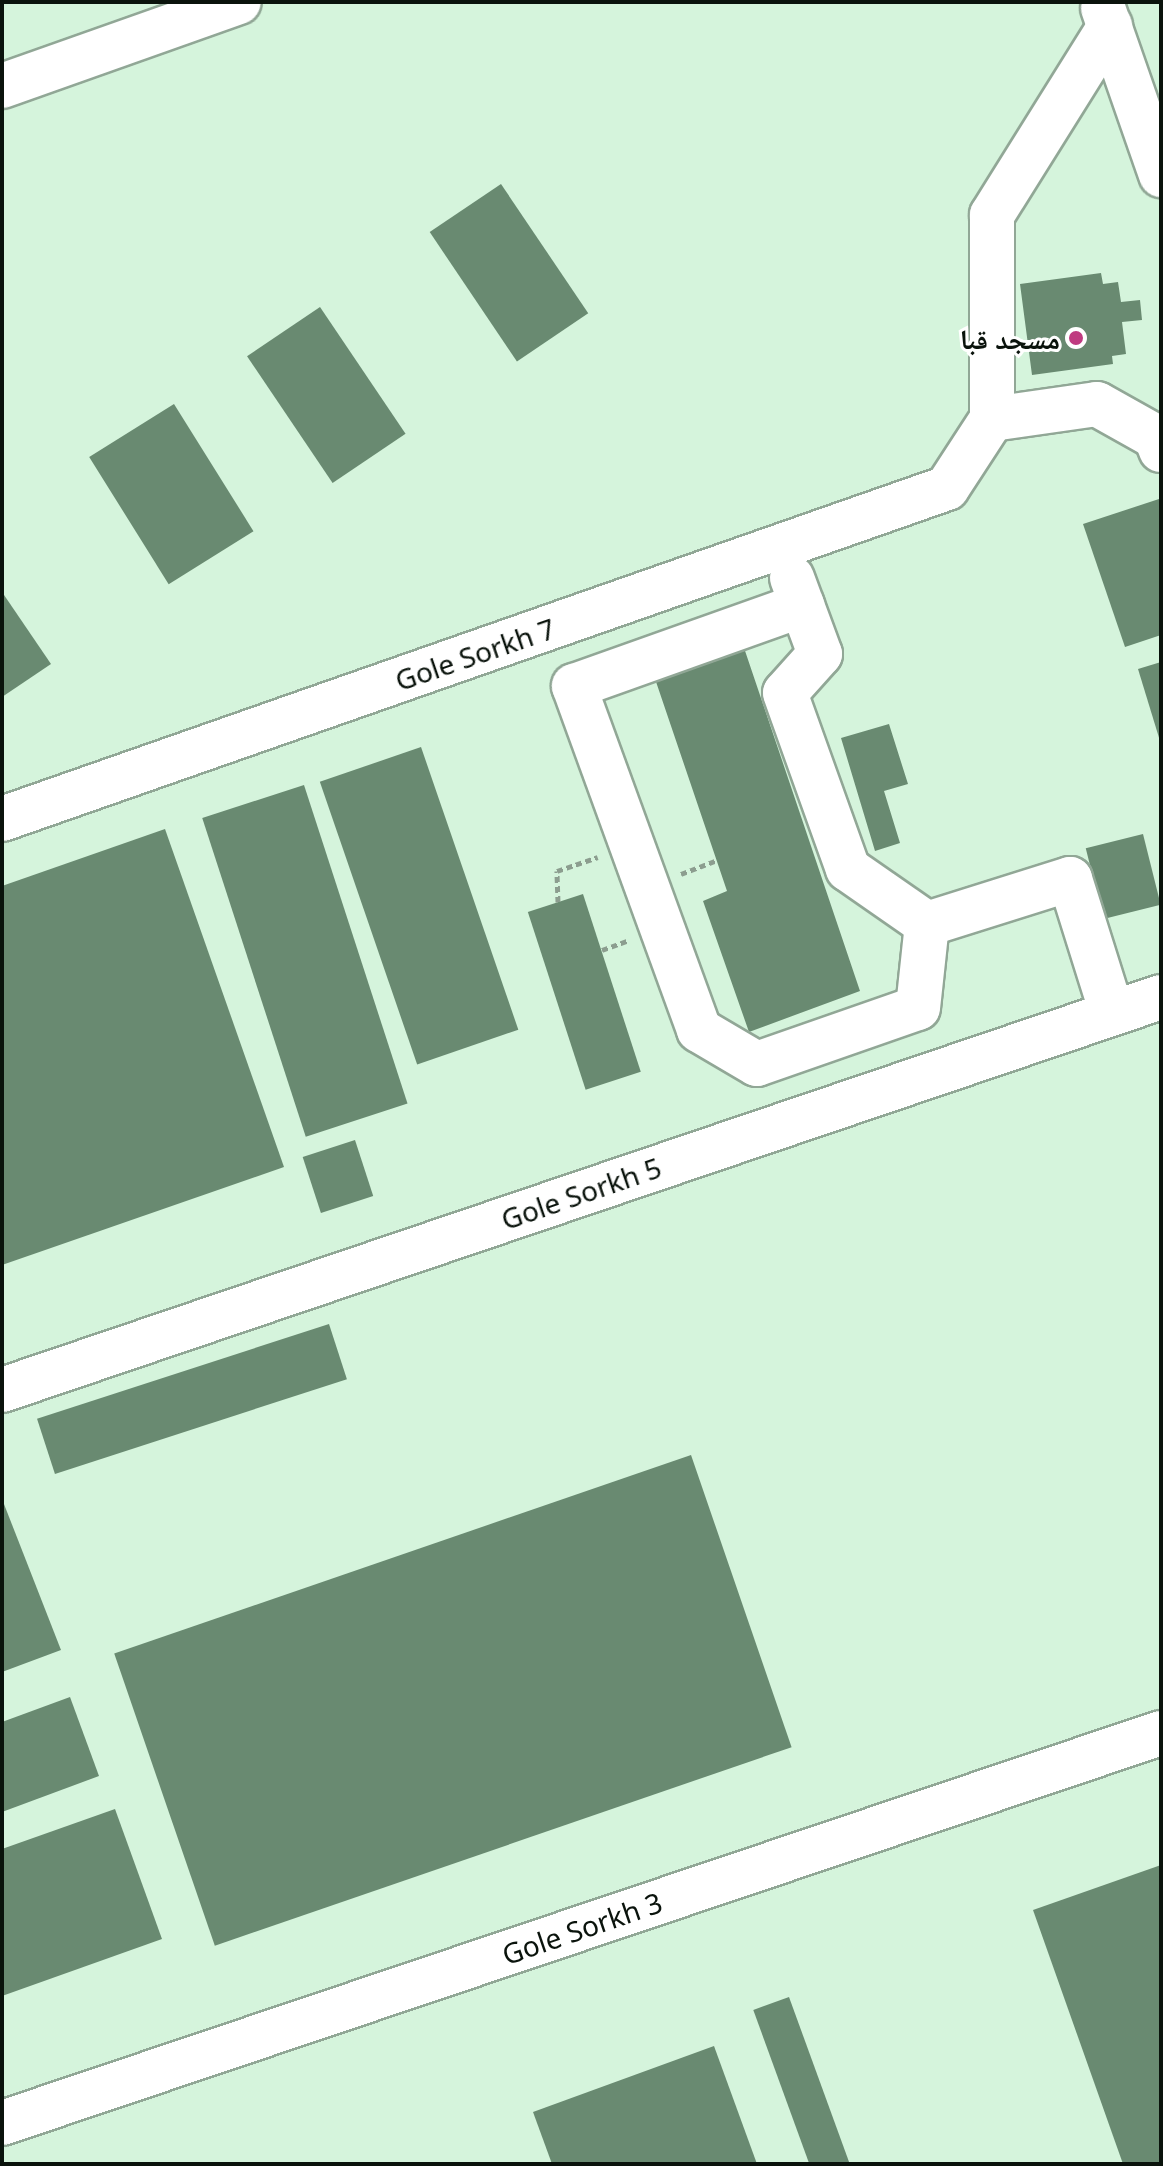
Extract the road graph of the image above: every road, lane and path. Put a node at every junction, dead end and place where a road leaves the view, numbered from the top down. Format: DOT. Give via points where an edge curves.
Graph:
graph roads {
  1 [pos="239,2"];
  2 [pos="1106,14"];
  3 [pos="2,86"];
  4 [pos="1161,175"];
  5 [pos="992,419"];
  6 [pos="1161,450"];
  7 [pos="781,547"];
  8 [pos="802,605"];
  9 [pos="2,819"];
  10 [pos="632,846"];
  11 [pos="558,902"];
  12 [pos="927,924"];
  13 [pos="1161,997"];
  14 [pos="1112,1013"];
  15 [pos="2,1390"];
  16 [pos="1161,1733"];
  17 [pos="2,2123"];
  1 -- 3 [label="street"];
  2 -- 4 [label="street"];
  2 -- 5 [label="street" via="992,215"];
  5 -- 6 [label="street" via="1097,404 1156,437"];
  5 -- 7 [label="street, Gole Sorkh 7" via="947,488"];
  7 -- 8 [label="street"];
  7 -- 9 [label="street, Gole Sorkh 7"];
  8 -- 10 [label="street" via="574,686"];
  8 -- 12 [label="street" via="820,654 785,693 848,869"];
  10 -- 11 [label="path" via="557,871"];
  10 -- 12 [label="street" via="699,1030 757,1064 918,1008"];
  12 -- 14 [label="street" via="1070,879"];
  13 -- 14 [label="street, Gole Sorkh 5"];
  14 -- 15 [label="street, Gole Sorkh 5"];
  16 -- 17 [label="street, Gole Sorkh 3"];
}
